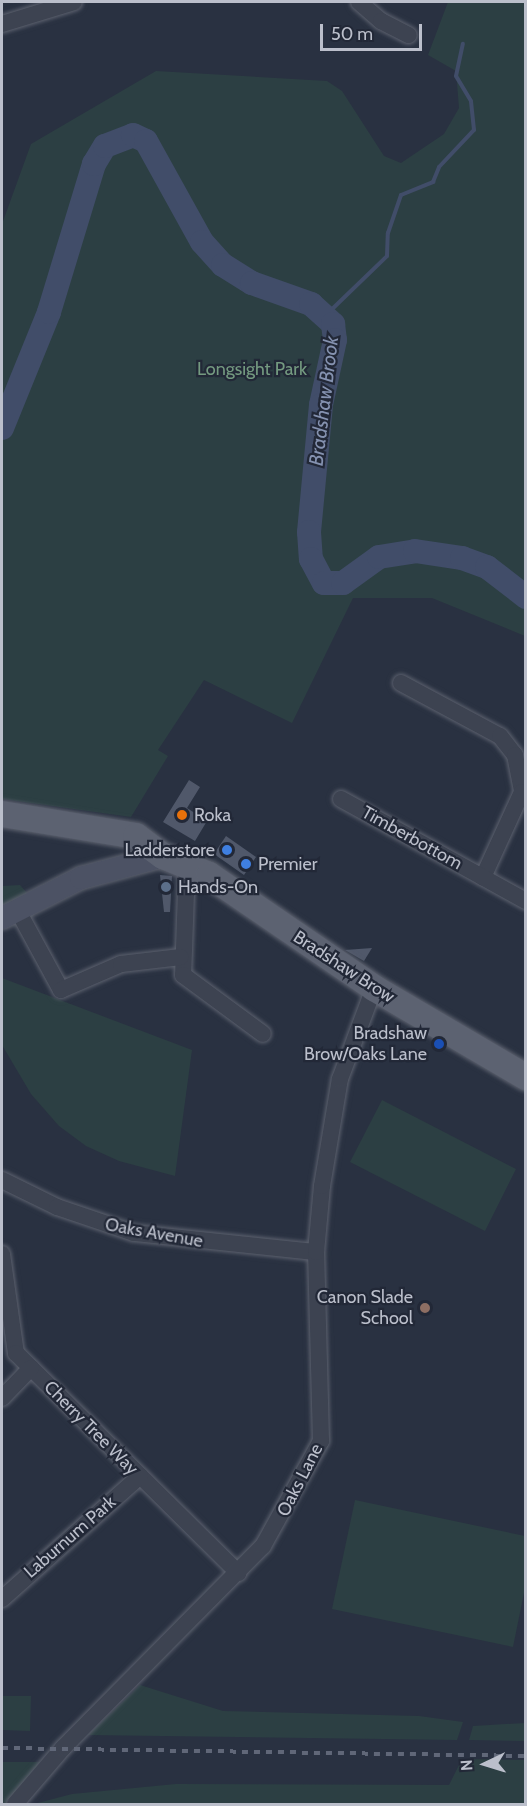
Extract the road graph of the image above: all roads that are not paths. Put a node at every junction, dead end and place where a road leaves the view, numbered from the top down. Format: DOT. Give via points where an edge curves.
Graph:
graph roads {
  1 [pos="74,2"];
  2 [pos="359,2"];
  3 [pos="2,24"];
  4 [pos="409,36"];
  5 [pos="401,683"];
  6 [pos="341,798"];
  7 [pos="2,814"];
  8 [pos="175,860"];
  9 [pos="483,877"];
  10 [pos="525,901"];
  11 [pos="9,914"];
  12 [pos="181,957"];
  13 [pos="374,988"];
  14 [pos="263,1034"];
  15 [pos="525,1077"];
  16 [pos="2,1180"];
  17 [pos="316,1252"];
  18 [pos="2,1254"];
  19 [pos="3,1283"];
  20 [pos="30,1368"];
  21 [pos="2,1398"];
  22 [pos="140,1476"];
  23 [pos="238,1573"];
  24 [pos="2,1599"];
  25 [pos="15,1804"];
  1 -- 3 [label="street"];
  2 -- 4 [label="street" via="381,21"];
  5 -- 9 [label="street, Timberbottom" via="488,728 515,755 522,792"];
  6 -- 9 [label="street, Timberbottom"];
  7 -- 8 [label="main road, Bradshaw Brow" via="136,836"];
  8 -- 11 [label="main road" via="81,878"];
  8 -- 12 [label="street"];
  8 -- 13 [label="main road, Bradshaw Brow"];
  9 -- 10 [label="street, Timberbottom"];
  11 -- 12 [label="street" via="61,990 121,964"];
  12 -- 14 [label="street" via="187,981"];
  13 -- 15 [label="main road, Bradshaw Brow"];
  13 -- 17 [label="street, Oaks Lane" via="340,1079"];
  16 -- 17 [label="street, Oaks Avenue" via="68,1212 134,1233"];
  17 -- 23 [label="street, Oaks Lane" via="321,1441 273,1532"];
  18 -- 19 [label="street, Cherry Tree Way"];
  19 -- 20 [label="street, Cherry Tree Way" via="13,1346"];
  20 -- 21 [label="street"];
  20 -- 22 [label="street, Cherry Tree Way"];
  22 -- 23 [label="street, Cherry Tree Way"];
  22 -- 24 [label="street, Laburnum Park"];
  23 -- 25 [label="street, Oaks Lane" via="63,1748"];
}
